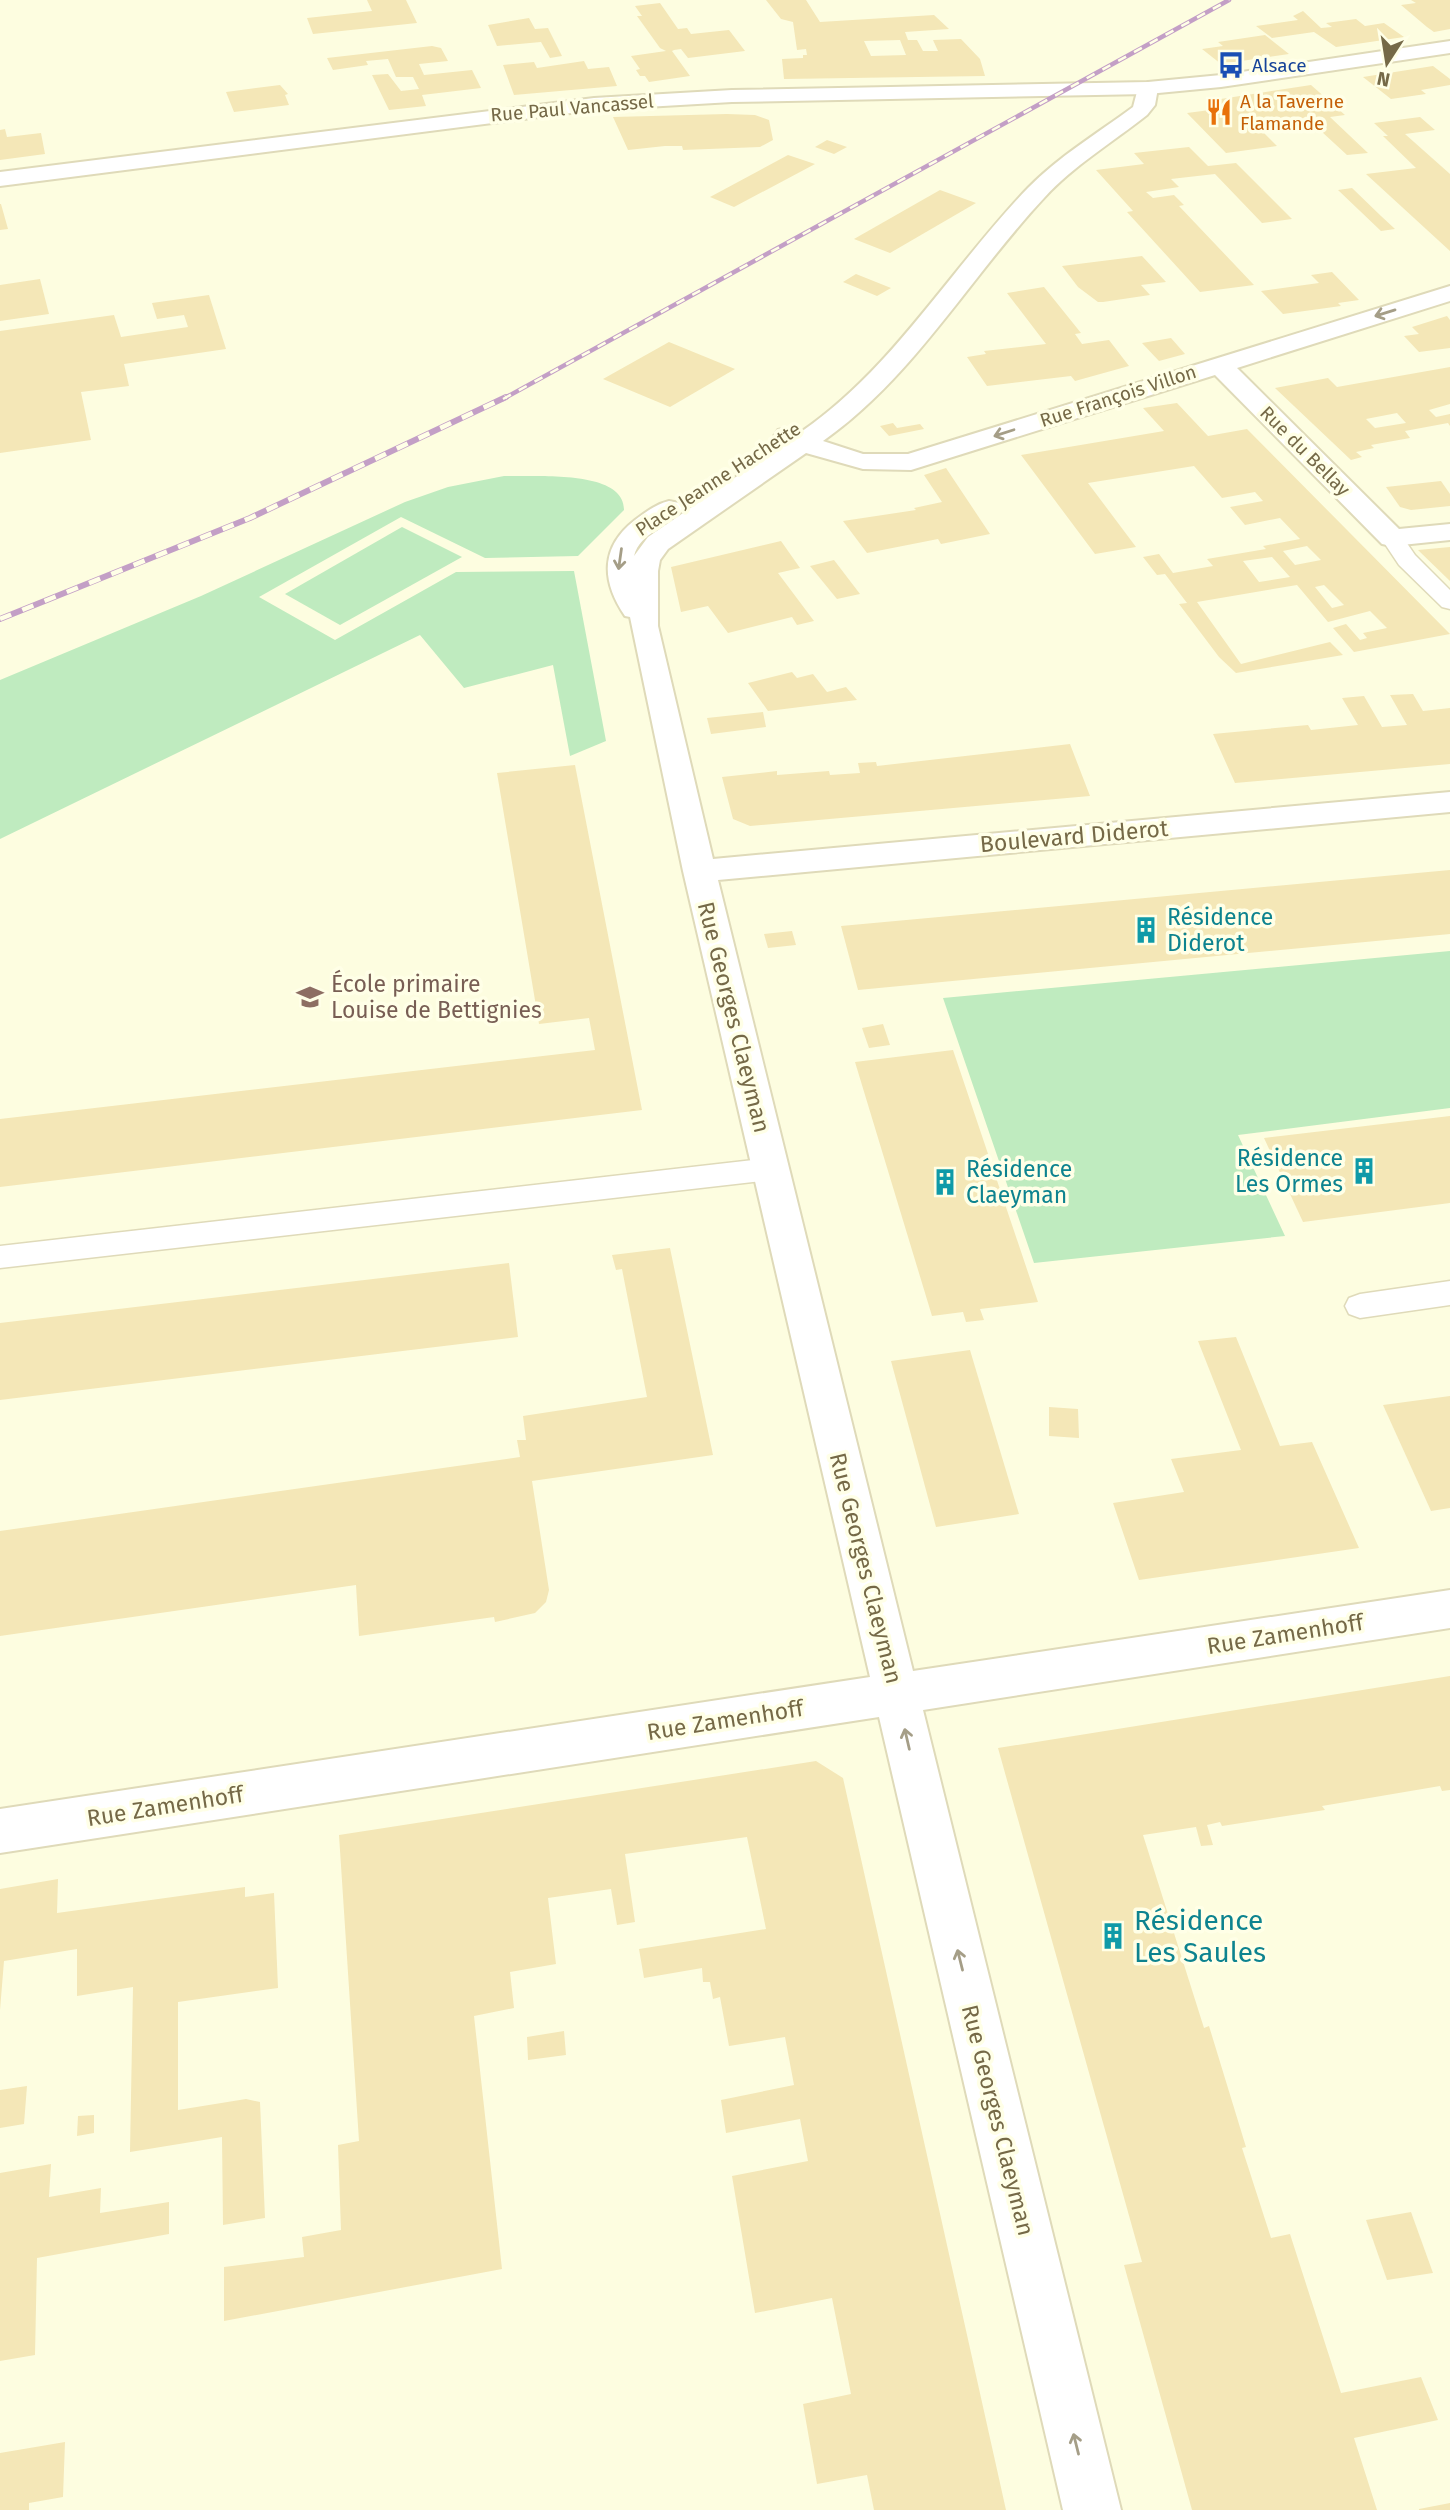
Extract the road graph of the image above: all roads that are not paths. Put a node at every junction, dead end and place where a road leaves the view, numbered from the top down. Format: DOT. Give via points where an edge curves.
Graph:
graph roads {
  1 [pos="1450,47"];
  2 [pos="1148,88"];
  3 [pos="0,179"];
  4 [pos="1450,293"];
  5 [pos="1219,364"];
  6 [pos="795,439"];
  7 [pos="1450,532"];
  8 [pos="1392,538"];
  9 [pos="1450,602"];
  10 [pos="644,625"];
  11 [pos="1450,802"];
  12 [pos="699,871"];
  13 [pos="770,1169"];
  14 [pos="0,1257"];
  15 [pos="1450,1293"];
  16 [pos="1360,1306"];
  17 [pos="1450,1609"];
  18 [pos="896,1693"];
  19 [pos="0,1832"];
  20 [pos="1092,2510"];
  1 -- 2 [label="street, Rue Paul Vancassel"];
  2 -- 3 [label="street, Rue Paul Vancassel" via="620,102"];
  2 -- 6 [label="street, Place Jeanne Hachette" via="1144,105 1123,127 1036,193 921,332 839,418"];
  4 -- 5 [label="street, Rue François Villon, one-way"];
  5 -- 6 [label="street, Rue François Villon, one-way" via="896,465 863,462"];
  5 -- 8 [label="street, Rue du Bellay"];
  6 -- 10 [label="street, Place Jeanne Hachette" via="658,542 644,571"];
  7 -- 8 [label="street"];
  8 -- 9 [label="lane, Rue du Bellay"];
  10 -- 12 [label="street, Rue Georges Claeyman"];
  11 -- 12 [label="street, Boulevard Diderot"];
  12 -- 13 [label="street, Rue Georges Claeyman"];
  13 -- 14 [label="lane"];
  13 -- 18 [label="street, Rue Georges Claeyman"];
  15 -- 16 [label="lane"];
  17 -- 18 [label="street, Rue Zamenhoff"];
  18 -- 19 [label="street, Rue Zamenhoff"];
  20 -- 18 [label="street, Rue Georges Claeyman, one-way"];
}
